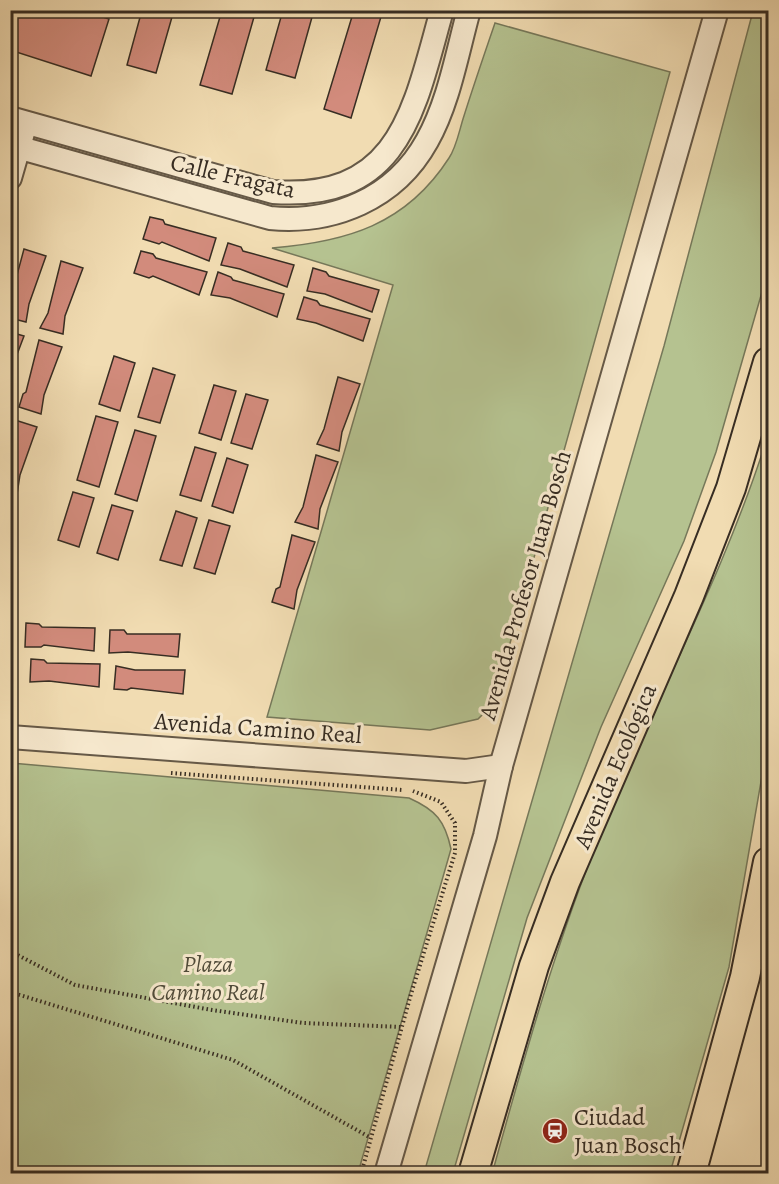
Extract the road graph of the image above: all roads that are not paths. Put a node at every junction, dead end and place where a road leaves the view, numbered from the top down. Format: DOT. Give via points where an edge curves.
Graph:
graph roads {
  1 [pos="442,10"];
  2 [pos="469,10"];
  3 [pos="717,10"];
  4 [pos="18,121"];
  5 [pos="15,147"];
  6 [pos="10,177"];
  7 [pos="768,362"];
  8 [pos="10,737"];
  9 [pos="501,766"];
  10 [pos="768,862"];
  11 [pos="386,1173"];
  12 [pos="473,1173"];
  13 [pos="691,1173"];
  1 -- 4 [label="street, Calle Fragata" via="405,128 382,158 360,177 332,188 301,194 273,192"];
  2 -- 5 [label="street, Calle Fragata" via="428,141 406,171 369,202 331,215 296,220 270,218"];
  3 -- 9 [label="street, Avenida Profesor Juan Bosch"];
  4 -- 5 [label="street"];
  5 -- 6 [label="street"];
  7 -- 12 [label="main road, Avenida Ecológica" via="731,488 534,966"];
  8 -- 9 [label="street, Avenida Camino Real" via="465,771"];
  9 -- 11 [label="street, Avenida Profesor Juan Bosch"];
  10 -- 13 [label="main road" via="745,977"];
}
